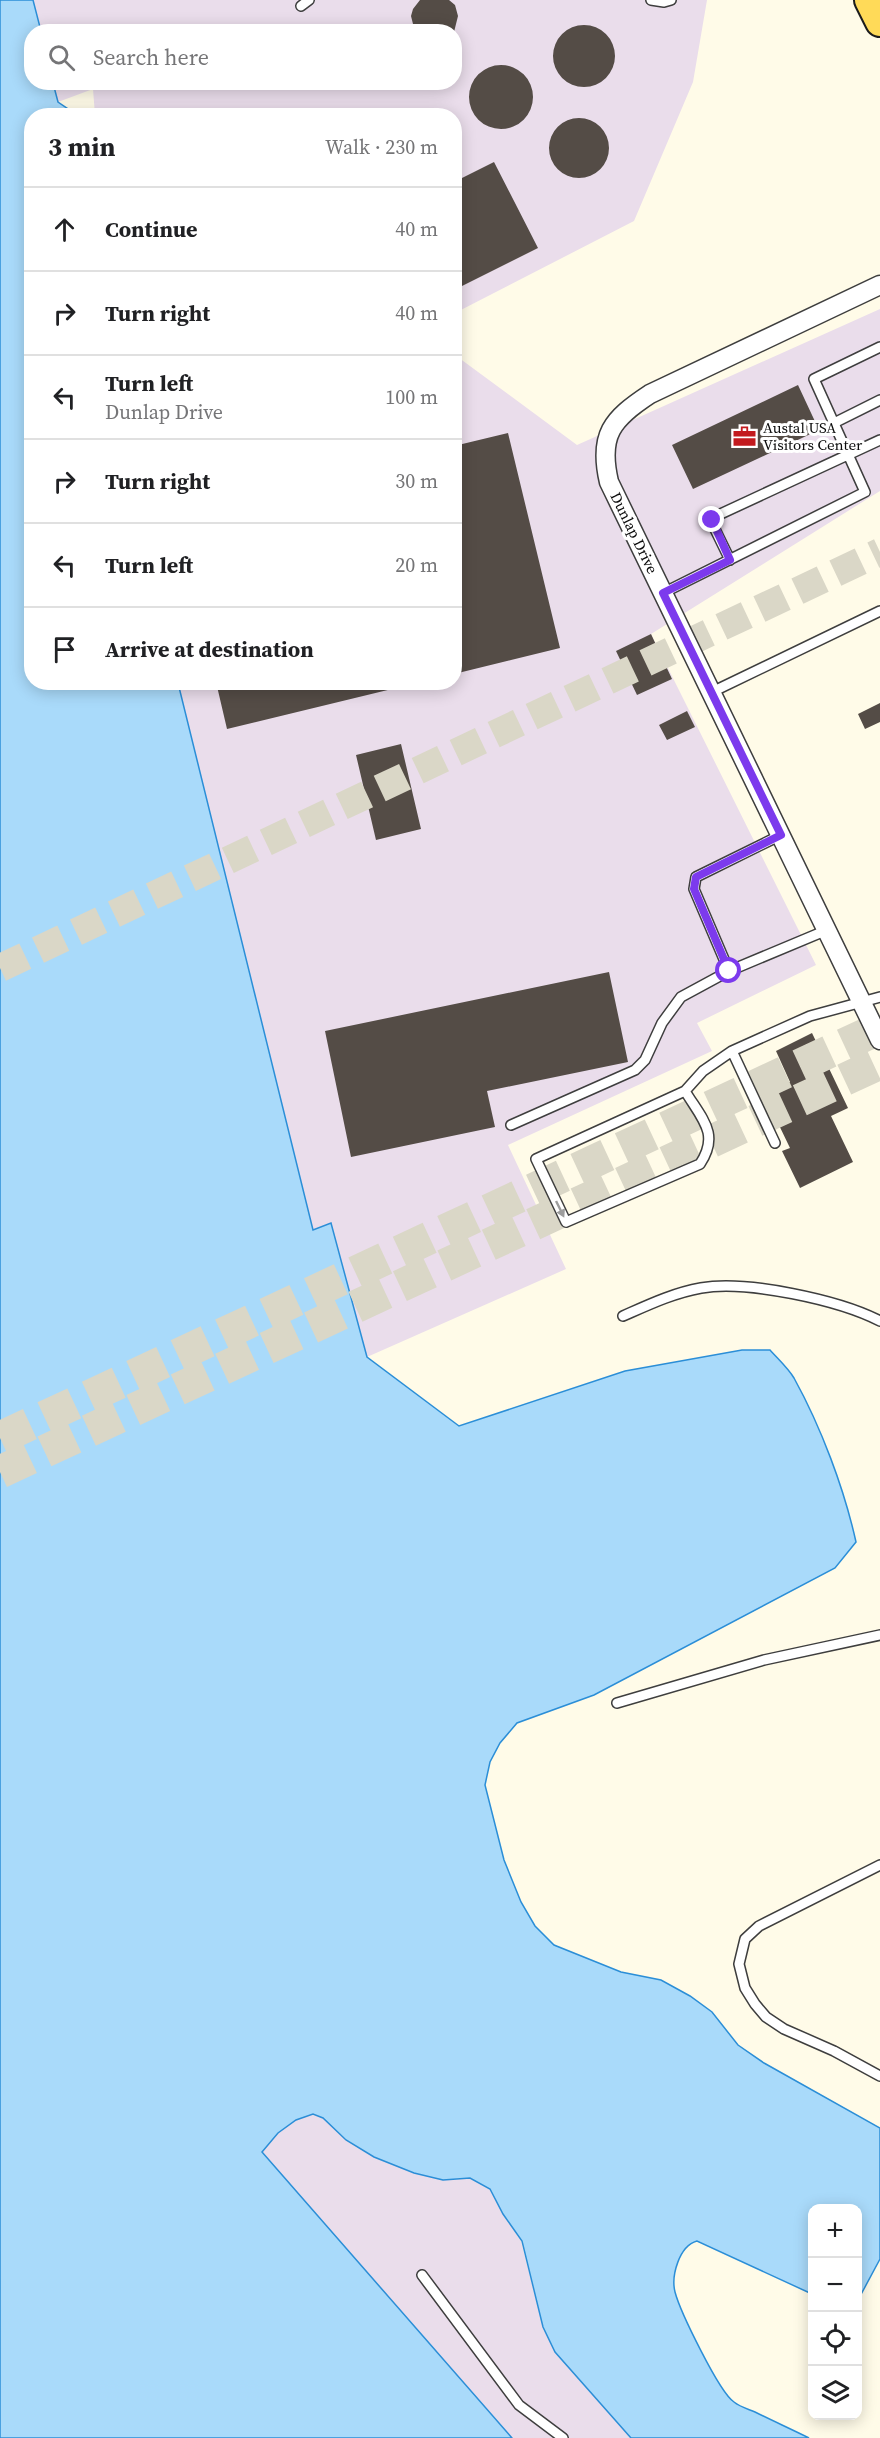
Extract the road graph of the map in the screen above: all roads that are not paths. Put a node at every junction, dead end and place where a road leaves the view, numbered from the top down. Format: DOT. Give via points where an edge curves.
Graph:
graph roads {
  1 [pos="651,0"];
  2 [pos="670,0"];
  3 [pos="869,0"];
  4 [pos="880,22"];
  5 [pos="880,285"];
  6 [pos="880,347"];
  7 [pos="880,400"];
  8 [pos="834,423"];
  9 [pos="880,440"];
  10 [pos="848,454"];
  11 [pos="730,560"];
  12 [pos="663,593"];
  13 [pos="880,611"];
  14 [pos="712,692"];
  15 [pos="781,835"];
  16 [pos="827,930"];
  17 [pos="729,971"];
  18 [pos="880,997"];
  19 [pos="862,1002"];
  20 [pos="880,1040"];
  21 [pos="732,1052"];
  22 [pos="685,1091"];
  23 [pos="511,1125"];
  24 [pos="775,1143"];
  25 [pos="623,1316"];
  26 [pos="880,1321"];
  27 [pos="880,1635"];
  28 [pos="617,1703"];
  29 [pos="880,1865"];
  30 [pos="880,2076"];
  31 [pos="422,2275"];
  32 [pos="563,2438"];
  1 -- 2 [label="lane"];
  3 -- 4 [label="main road"];
  5 -- 12 [label="street, Dunlap Drive" via="650,394 627,409 614,424 604,460 609,482"];
  6 -- 8 [label="lane" via="814,379"];
  7 -- 8 [label="lane"];
  8 -- 10 [label="lane"];
  9 -- 10 [label="lane"];
  10 -- 11 [label="lane" via="865,492"];
  10 -- 11 [label="lane" via="714,517 712,523"];
  11 -- 12 [label="lane"];
  12 -- 14 [label="street, Dunlap Drive"];
  13 -- 14 [label="lane"];
  14 -- 15 [label="street, Dunlap Drive"];
  15 -- 16 [label="street, Dunlap Drive"];
  15 -- 17 [label="lane" via="696,877 694,889"];
  16 -- 17 [label="lane"];
  16 -- 19 [label="street, Dunlap Drive"];
  17 -- 23 [label="lane" via="681,998 635,1070"];
  18 -- 19 [label="lane"];
  19 -- 20 [label="street, Dunlap Drive"];
  19 -- 21 [label="lane" via="810,1016"];
  21 -- 22 [label="lane" via="703,1071"];
  21 -- 24 [label="lane"];
  22 -- 22 [label="lane, one-way" via="536,1160 566,1222 700,1164 709,1150 710,1134"];
  25 -- 26 [label="lane" via="678,1293 725,1286 769,1290 829,1303"];
  27 -- 28 [label="lane" via="764,1660"];
  29 -- 30 [label="lane" via="759,1926 745,1939 739,1964 745,1988 766,2017"];
  31 -- 32 [label="lane" via="519,2405"];
}
